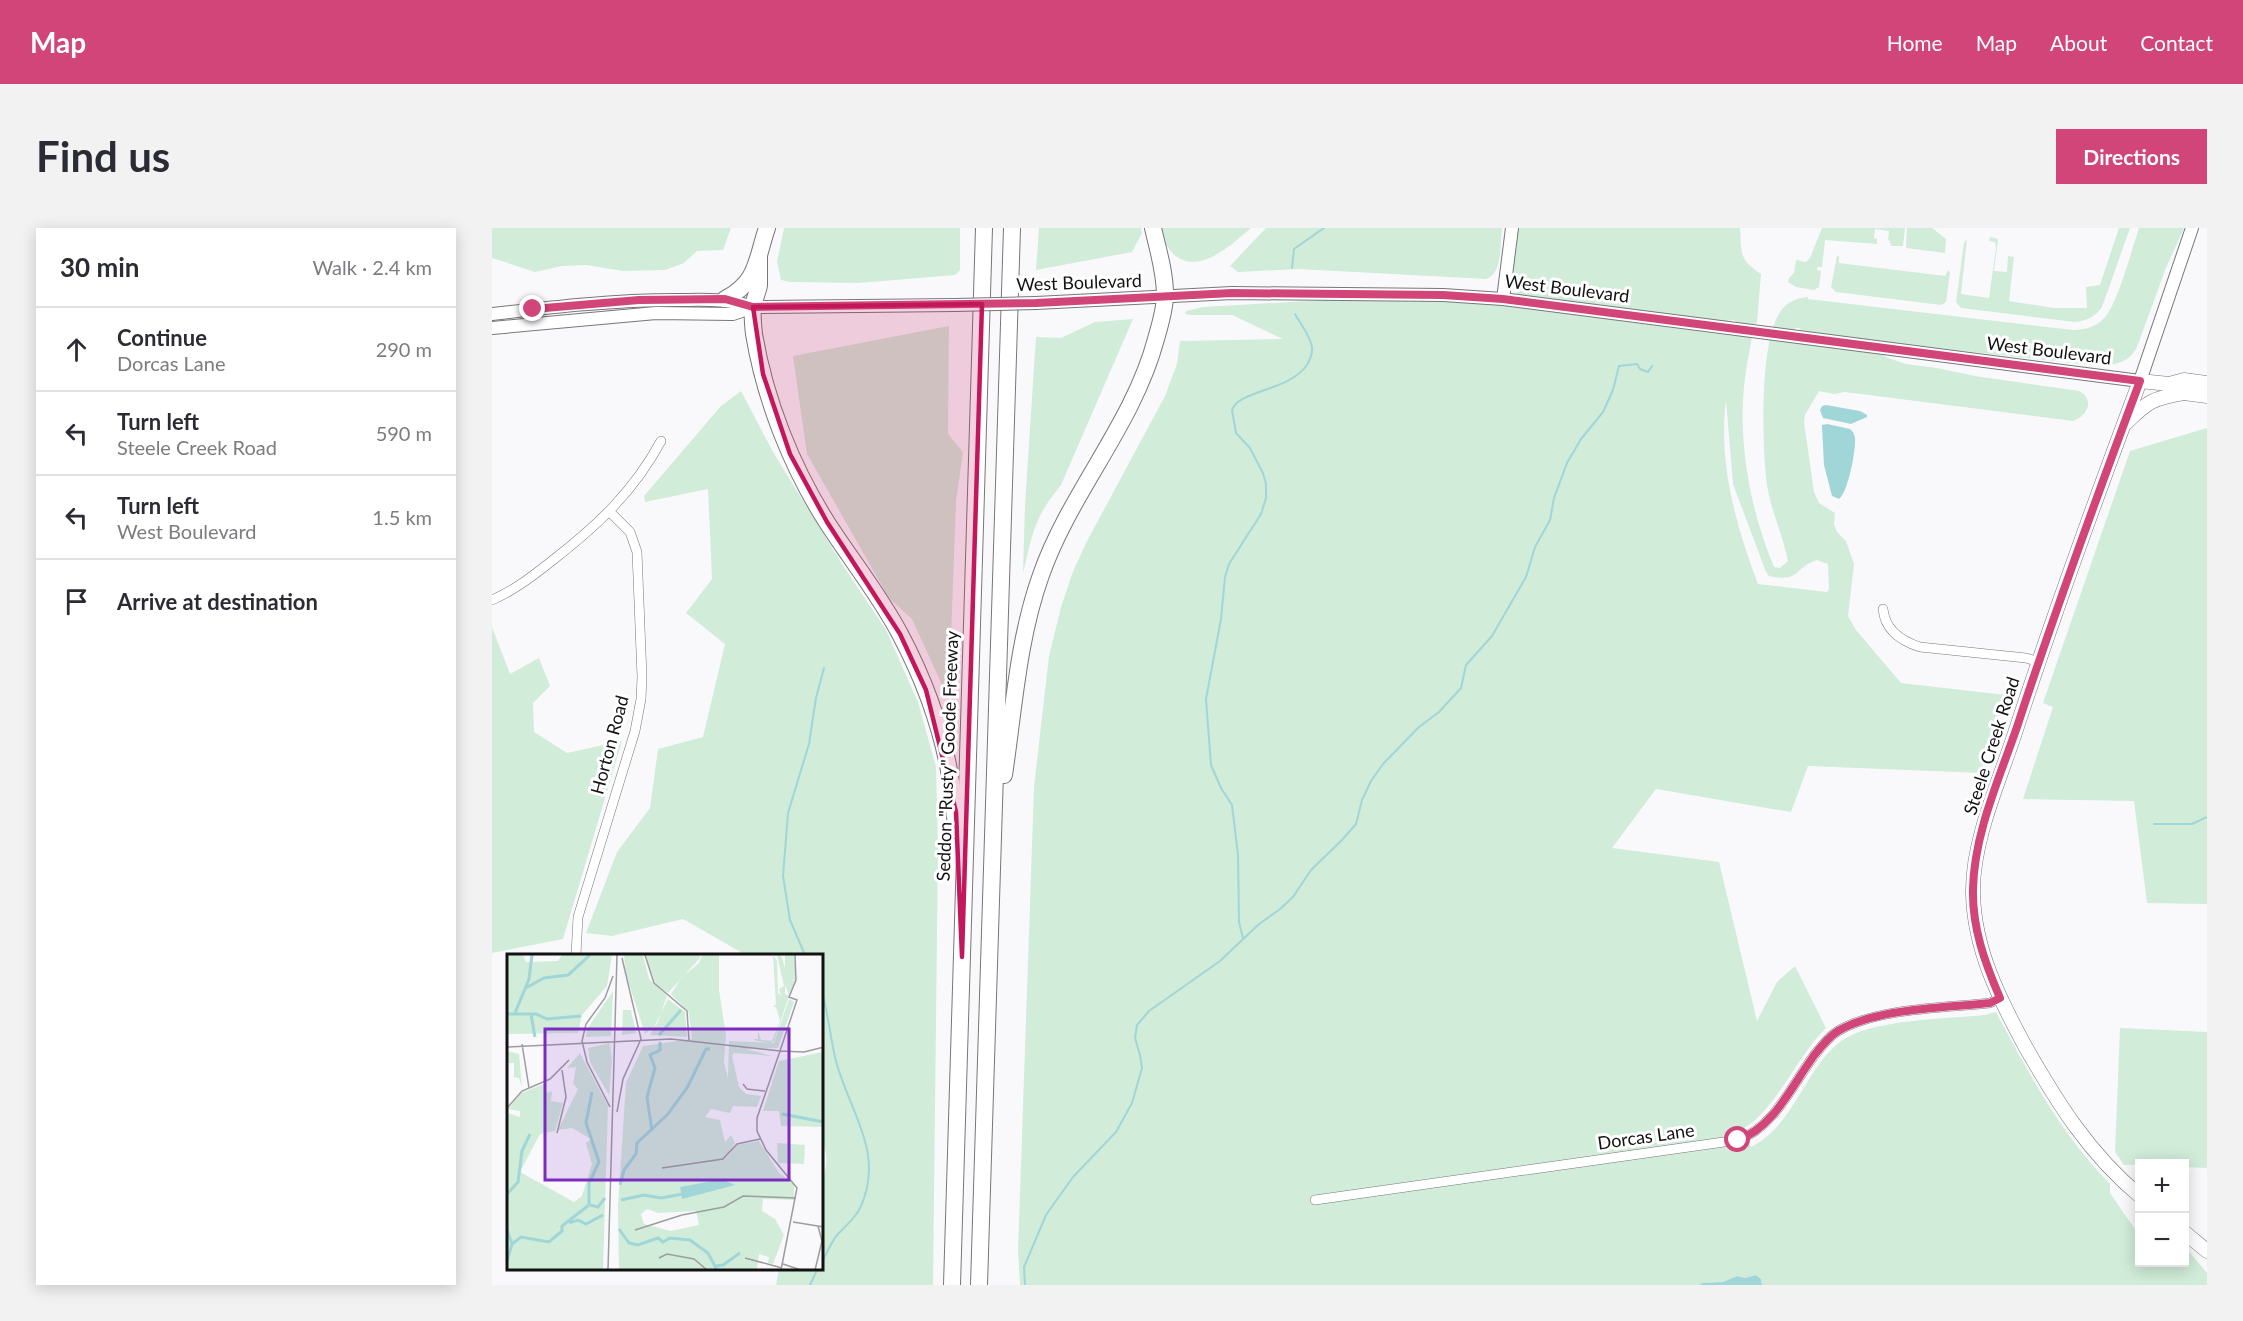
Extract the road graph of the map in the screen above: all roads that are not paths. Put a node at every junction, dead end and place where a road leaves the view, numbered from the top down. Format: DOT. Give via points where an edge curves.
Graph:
graph roads {
  1 [pos="767,228"];
  2 [pos="984,228"];
  3 [pos="1012,228"];
  4 [pos="1153,228"];
  5 [pos="1512,228"];
  6 [pos="2192,228"];
  7 [pos="759,258"];
  8 [pos="1165,297"];
  9 [pos="725,299"];
  10 [pos="1503,299"];
  11 [pos="639,300"];
  12 [pos="753,307"];
  13 [pos="533,309"];
  14 [pos="492,314"];
  15 [pos="492,322"];
  16 [pos="533,324"];
  17 [pos="492,328"];
  18 [pos="2140,381"];
  19 [pos="2207,383"];
  20 [pos="2169,384"];
  21 [pos="2184,393"];
  22 [pos="2207,396"];
  23 [pos="2123,426"];
  24 [pos="661,441"];
  25 [pos="610,512"];
  26 [pos="492,600"];
  27 [pos="1883,609"];
  28 [pos="2039,662"];
  29 [pos="992,850"];
  30 [pos="576,954"];
  31 [pos="962,957"];
  32 [pos="2000,998"];
  33 [pos="2135,1192"];
  34 [pos="1315,1200"];
  35 [pos="2189,1236"];
  36 [pos="2207,1251"];
  37 [pos="951,1285"];
  38 [pos="979,1285"];
  1 -- 7 [label="highway"];
  2 -- 31 [label="highway, Seddon \"Rusty\" Goode Freeway"];
  3 -- 29 [label="highway"];
  4 -- 8 [label="highway" via="1164,271"];
  5 -- 10 [label="street"];
  6 -- 18 [label="street"];
  7 -- 9 [label="highway" via="747,285"];
  7 -- 12 [label="highway" via="759,287"];
  8 -- 10 [label="street, West Boulevard" via="1232,293"];
  8 -- 12 [label="street, West Boulevard, bridge"];
  8 -- 29 [label="highway" via="1150,363 1137,394 1057,537 1041,574 1016,679"];
  9 -- 11 [label="street, West Boulevard"];
  9 -- 12 [label="street, West Boulevard"];
  10 -- 18 [label="street, West Boulevard"];
  11 -- 13 [label="street, West Boulevard"];
  11 -- 16 [label="street" via="607,309 547,315"];
  12 -- 16 [label="street, West Boulevard" via="733,314 656,313"];
  12 -- 31 [label="highway" via="763,374 790,454 827,522 900,634 926,690 941,736 956,812"];
  13 -- 14 [label="street, West Boulevard"];
  13 -- 15 [label="street" via="525,318"];
  16 -- 17 [label="street, West Boulevard"];
  18 -- 20 [label="main road"];
  18 -- 23 [label="main road, Steele Creek Road"];
  19 -- 20 [label="main road" via="2184,380"];
  20 -- 21 [label="main road"];
  21 -- 22 [label="main road"];
  21 -- 23 [label="main road" via="2144,405"];
  23 -- 28 [label="main road, Steele Creek Road"];
  24 -- 25 [label="street" via="646,468"];
  25 -- 26 [label="street" via="531,577"];
  25 -- 30 [label="street, Horton Road" via="630,532 637,552 641,699 627,758 578,916"];
  27 -- 28 [label="street" via="1892,630 1907,643"];
  28 -- 32 [label="main road, Steele Creek Road" via="1988,814 1974,871 1977,932"];
  29 -- 38 [label="highway"];
  31 -- 37 [label="highway, Seddon \"Rusty\" Goode Freeway"];
  32 -- 33 [label="main road, Steele Creek Road" via="2070,1122 2102,1161"];
  32 -- 34 [label="street, Dorcas Lane" via="1990,1003 1883,1014 1838,1030 1818,1050 1768,1121 1753,1135 1738,1140"];
  35 -- 36 [label="main road"];
}
